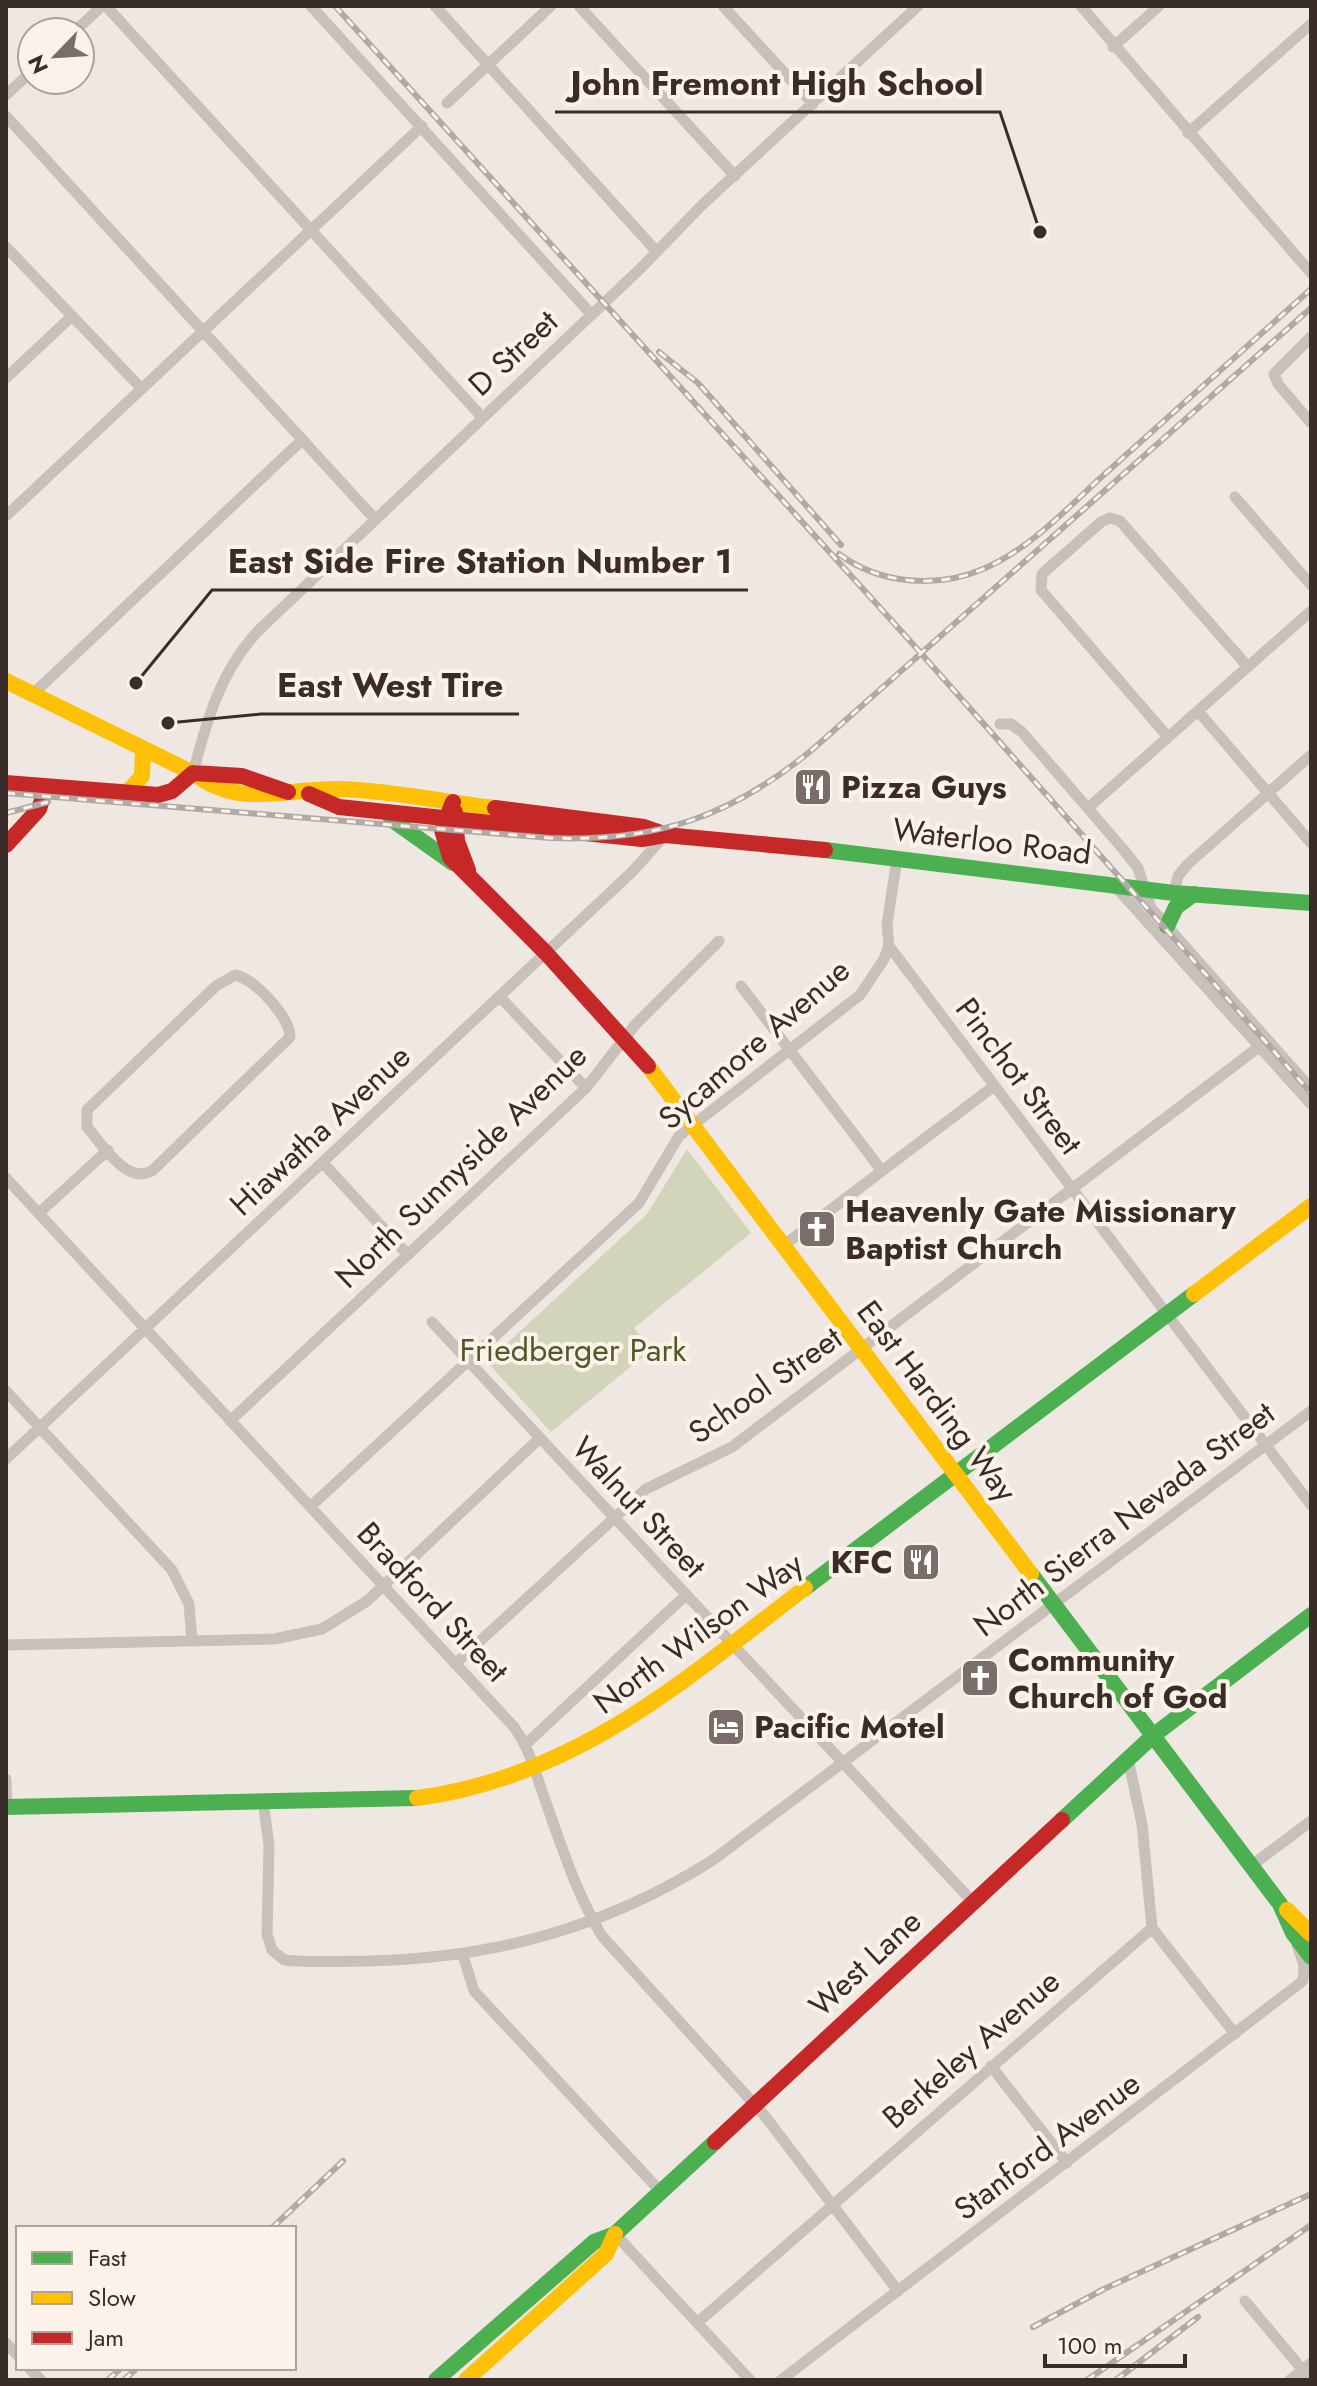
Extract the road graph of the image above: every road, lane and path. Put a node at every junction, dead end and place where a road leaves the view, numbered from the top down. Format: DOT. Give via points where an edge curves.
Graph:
graph roads {
  1 [pos="104,6"];
  2 [pos="311,6"];
  3 [pos="435,6"];
  4 [pos="551,6"];
  5 [pos="579,6"];
  6 [pos="723,6"];
  7 [pos="1081,6"];
  8 [pos="1159,6"];
  9 [pos="910,8"];
  10 [pos="1311,24"];
  11 [pos="1113,47"];
  12 [pos="489,65"];
  13 [pos="447,103"];
  14 [pos="813,104"];
  15 [pos="6,116"];
  16 [pos="422,126"];
  17 [pos="1188,133"];
  18 [pos="735,176"];
  19 [pos="311,231"];
  20 [pos="6,247"];
  21 [pos="657,252"];
  22 [pos="1311,273"];
  23 [pos="592,315"];
  24 [pos="72,316"];
  25 [pos="203,332"];
  26 [pos="1311,337"];
  27 [pos="6,378"];
  28 [pos="142,389"];
  29 [pos="482,417"];
  30 [pos="1311,423"];
  31 [pos="302,440"];
  32 [pos="1235,497"];
  33 [pos="8,508"];
  34 [pos="374,518"];
  35 [pos="1311,585"];
  36 [pos="1311,611"];
  37 [pos="1248,667"];
  38 [pos="6,681"];
  39 [pos="33,694"];
  40 [pos="1198,711"];
  41 [pos="1000,724"];
  42 [pos="1168,737"];
  43 [pos="143,751"];
  44 [pos="1311,755"];
  45 [pos="193,773"];
  46 [pos="6,783"];
  47 [pos="46,788"];
  48 [pos="1268,792"];
  49 [pos="126,794"];
  50 [pos="309,794"];
  51 [pos="453,802"];
  52 [pos="1088,808"];
  53 [pos="375,812"];
  54 [pos="450,821"];
  55 [pos="665,835"];
  56 [pos="1311,843"];
  57 [pos="6,845"];
  58 [pos="897,858"];
  59 [pos="464,870"];
  60 [pos="1114,885"];
  61 [pos="1145,890"];
  62 [pos="1174,893"];
  63 [pos="1194,894"];
  64 [pos="1311,903"];
  65 [pos="1167,926"];
  66 [pos="719,941"];
  67 [pos="889,946"];
  68 [pos="546,953"];
  69 [pos="741,986"];
  70 [pos="500,997"];
  71 [pos="625,1039"];
  72 [pos="1263,1043"];
  73 [pos="790,1050"];
  74 [pos="994,1086"];
  75 [pos="586,1088"];
  76 [pos="1311,1089"];
  77 [pos="1311,1104"];
  78 [pos="692,1125"];
  79 [pos="108,1150"];
  80 [pos="323,1163"];
  81 [pos="882,1171"];
  82 [pos="6,1178"];
  83 [pos="1073,1190"];
  84 [pos="1311,1206"];
  85 [pos="39,1213"];
  86 [pos="783,1246"];
  87 [pos="408,1255"];
  88 [pos="1167,1315"];
  89 [pos="432,1322"];
  90 [pos="145,1329"];
  91 [pos="862,1349"];
  92 [pos="469,1361"];
  93 [pos="6,1391"];
  94 [pos="1311,1411"];
  95 [pos="230,1421"];
  96 [pos="40,1427"];
  97 [pos="540,1438"];
  98 [pos="1266,1445"];
  99 [pos="6,1459"];
  100 [pos="957,1474"];
  101 [pos="1311,1505"];
  102 [pos="310,1507"];
  103 [pos="614,1518"];
  104 [pos="382,1587"];
  105 [pos="686,1595"];
  106 [pos="1055,1603"];
  107 [pos="1311,1615"];
  108 [pos="192,1641"];
  109 [pos="6,1645"];
  110 [pos="731,1645"];
  111 [pos="455,1664"];
  112 [pos="1154,1735"];
  113 [pos="526,1744"];
  114 [pos="1128,1759"];
  115 [pos="841,1764"];
  116 [pos="536,1770"];
  117 [pos="6,1779"];
  118 [pos="263,1801"];
  119 [pos="6,1807"];
  120 [pos="1311,1821"];
  121 [pos="1251,1866"];
  122 [pos="972,1901"];
  123 [pos="1281,1905"];
  124 [pos="594,1922"];
  125 [pos="1152,1928"];
  126 [pos="1293,1933"];
  127 [pos="1311,1934"];
  128 [pos="463,1955"];
  129 [pos="1311,1957"];
  130 [pos="1235,2034"];
  131 [pos="991,2066"];
  132 [pos="755,2104"];
  133 [pos="1067,2163"];
  134 [pos="661,2192"];
  135 [pos="833,2205"];
  136 [pos="615,2234"];
  137 [pos="540,2289"];
  138 [pos="898,2291"];
  139 [pos="1245,2301"];
  140 [pos="697,2323"];
  141 [pos="482,2338"];
  142 [pos="486,2362"];
  143 [pos="1307,2366"];
  144 [pos="436,2380"];
  145 [pos="466,2380"];
  146 [pos="750,2380"];
  147 [pos="781,2380"];
  148 [pos="1290,2380"];
  149 [pos="1311,2380"];
  1 -- 19 [label="street"];
  2 -- 16 [label="street"];
  3 -- 12 [label="street"];
  4 -- 12 [label="street"];
  5 -- 18 [label="street"];
  6 -- 14 [label="street"];
  7 -- 11 [label="street"];
  8 -- 11 [label="street"];
  9 -- 14 [label="street, D Street"];
  10 -- 17 [label="street"];
  11 -- 17 [label="street"];
  12 -- 13 [label="street"];
  12 -- 21 [label="street"];
  14 -- 18 [label="street, D Street"];
  15 -- 25 [label="street"];
  16 -- 19 [label="street"];
  16 -- 23 [label="street"];
  17 -- 22 [label="street"];
  18 -- 21 [label="street, D Street"];
  19 -- 25 [label="street"];
  19 -- 29 [label="street"];
  20 -- 24 [label="street"];
  21 -- 23 [label="street, D Street"];
  23 -- 29 [label="street, D Street"];
  24 -- 27 [label="street"];
  24 -- 28 [label="street"];
  25 -- 28 [label="street"];
  25 -- 31 [label="street"];
  26 -- 30 [label="street" via="1275,370 1275,380"];
  28 -- 33 [label="street"];
  29 -- 34 [label="street, D Street"];
  31 -- 34 [label="street"];
  31 -- 39 [label="street"];
  32 -- 35 [label="street"];
  34 -- 45 [label="street, D Street" via="274,614 232,663 213,703"];
  36 -- 37 [label="street"];
  37 -- 40 [label="street"];
  37 -- 42 [label="street" via="1120,521 1110,518 1042,574 1041,590"];
  38 -- 39 [label="main road, Waterloo Road"];
  39 -- 43 [label="main road, Waterloo Road"];
  40 -- 42 [label="street"];
  40 -- 48 [label="street"];
  41 -- 52 [label="street" via="1022,732"];
  42 -- 52 [label="street"];
  43 -- 45 [label="main road, Waterloo Road"];
  43 -- 49 [label="main road" via="142,779"];
  44 -- 48 [label="street"];
  45 -- 49 [label="main road" via="172,791"];
  45 -- 50 [label="main road, Waterloo Road" via="213,788 258,796"];
  46 -- 47 [label="main road"];
  47 -- 49 [label="main road"];
  47 -- 57 [label="main road" via="34,816"];
  48 -- 56 [label="street"];
  48 -- 62 [label="street" via="1188,864"];
  50 -- 51 [label="main road, Waterloo Road" via="341,789"];
  50 -- 53 [label="main road, Waterloo Road" via="339,807"];
  51 -- 54 [label="main road"];
  51 -- 55 [label="main road, Waterloo Road" via="644,827"];
  52 -- 61 [label="street" via="1138,868"];
  53 -- 54 [label="main road, Waterloo Road"];
  53 -- 59 [label="main road" via="410,828 438,855"];
  54 -- 55 [label="main road, Waterloo Road" via="642,839"];
  54 -- 59 [label="main road, East Harding Way" via="446,848"];
  55 -- 58 [label="main road, Waterloo Road"];
  55 -- 68 [label="street, Hiawatha Avenue"];
  58 -- 60 [label="main road, Waterloo Road"];
  58 -- 67 [label="street, Sycamore Avenue"];
  59 -- 68 [label="main road, East Harding Way"];
  60 -- 61 [label="main road, Waterloo Road"];
  60 -- 72 [label="street"];
  61 -- 62 [label="main road, Waterloo Road"];
  61 -- 65 [label="street" via="1151,908"];
  62 -- 63 [label="main road, Waterloo Road"];
  63 -- 64 [label="main road, Waterloo Road"];
  63 -- 65 [label="main road" via="1176,907"];
  65 -- 72 [label="street"];
  66 -- 71 [label="street, North Sunnyside Avenue"];
  67 -- 73 [label="street, Sycamore Avenue" via="860,995"];
  67 -- 74 [label="street, Pinchot Street"];
  68 -- 70 [label="street, Hiawatha Avenue"];
  68 -- 71 [label="main road, East Harding Way"];
  69 -- 73 [label="street"];
  70 -- 75 [label="street"];
  70 -- 80 [label="street, Hiawatha Avenue"];
  71 -- 75 [label="street, North Sunnyside Avenue"];
  71 -- 78 [label="main road, East Harding Way"];
  72 -- 76 [label="street"];
  72 -- 77 [label="street"];
  72 -- 83 [label="street, School Street"];
  73 -- 78 [label="street, Sycamore Avenue"];
  73 -- 81 [label="street"];
  74 -- 81 [label="street"];
  74 -- 83 [label="street, Pinchot Street"];
  75 -- 87 [label="street, North Sunnyside Avenue"];
  78 -- 86 [label="main road, East Harding Way"];
  78 -- 92 [label="street, Sycamore Avenue" via="677,1138 639,1203"];
  79 -- 79 [label="street" via="130,1173 147,1174 284,1046 290,1028 265,997 241,976 227,977 93,1102 85,1123"];
  79 -- 85 [label="street"];
  80 -- 87 [label="street"];
  80 -- 90 [label="street, Hiawatha Avenue"];
  81 -- 86 [label="street"];
  82 -- 85 [label="street, Bradford Street"];
  83 -- 88 [label="street, Pinchot Street"];
  83 -- 91 [label="street, School Street"];
  84 -- 88 [label="main road, North Wilson Way"];
  85 -- 90 [label="street, Bradford Street"];
  86 -- 91 [label="main road, East Harding Way"];
  87 -- 95 [label="street, North Sunnyside Avenue"];
  88 -- 98 [label="street, Pinchot Street"];
  88 -- 100 [label="main road, North Wilson Way"];
  89 -- 92 [label="street, Walnut Street"];
  90 -- 95 [label="street, Bradford Street"];
  90 -- 96 [label="street, Hiawatha Avenue"];
  91 -- 100 [label="main road, East Harding Way"];
  91 -- 103 [label="street, School Street" via="724,1453 656,1482"];
  92 -- 97 [label="street, Walnut Street"];
  92 -- 102 [label="street, Sycamore Avenue"];
  93 -- 96 [label="street"];
  94 -- 98 [label="street, North Sierra Nevada Street"];
  95 -- 102 [label="street, Bradford Street"];
  96 -- 99 [label="street, Hiawatha Avenue"];
  96 -- 108 [label="street" via="172,1570 189,1604"];
  97 -- 103 [label="street, Walnut Street"];
  97 -- 104 [label="street"];
  98 -- 101 [label="street, Pinchot Street"];
  98 -- 106 [label="street, North Sierra Nevada Street"];
  100 -- 106 [label="main road, East Harding Way"];
  100 -- 110 [label="main road, North Wilson Way"];
  102 -- 104 [label="street, Bradford Street"];
  103 -- 105 [label="street, Walnut Street"];
  103 -- 111 [label="street, School Street"];
  104 -- 108 [label="street" via="348,1616 322,1629 274,1639"];
  104 -- 111 [label="street, Bradford Street"];
  105 -- 110 [label="street, Walnut Street"];
  105 -- 113 [label="street"];
  106 -- 112 [label="main road, East Harding Way"];
  106 -- 115 [label="street, North Sierra Nevada Street"];
  107 -- 112 [label="main road, West Lane"];
  108 -- 109 [label="street"];
  110 -- 115 [label="street, Walnut Street"];
  110 -- 116 [label="main road, North Wilson Way" via="613,1731"];
  111 -- 113 [label="street, Bradford Street"];
  112 -- 114 [label="main road, West Lane"];
  112 -- 121 [label="main road, East Harding Way"];
  113 -- 116 [label="street, Bradford Street"];
  114 -- 122 [label="main road, West Lane"];
  114 -- 125 [label="street" via="1142,1824"];
  115 -- 122 [label="street, Walnut Street"];
  115 -- 124 [label="street, North Sierra Nevada Street" via="681,1880"];
  116 -- 118 [label="main road, North Wilson Way" via="419,1798"];
  116 -- 124 [label="street, Bradford Street"];
  117 -- 119 [label="street"];
  118 -- 119 [label="main road, North Wilson Way"];
  118 -- 128 [label="street, North Sierra Nevada Street" via="269,1845 267,1934 272,1950 284,1960"];
  120 -- 121 [label="street"];
  121 -- 123 [label="main road, East Harding Way"];
  122 -- 132 [label="main road, West Lane"];
  123 -- 126 [label="main road, East Harding Way"];
  123 -- 127 [label="main road, East Harding Way"];
  124 -- 128 [label="street, North Sierra Nevada Street" via="531,1942"];
  124 -- 132 [label="street, Bradford Street" via="613,1950"];
  125 -- 130 [label="street"];
  125 -- 131 [label="street, Berkeley Avenue"];
  126 -- 129 [label="main road, East Harding Way"];
  126 -- 130 [label="street, Stanford Avenue" via="1304,1965 1303,1980"];
  128 -- 134 [label="street" via="474,1991"];
  130 -- 133 [label="street, Stanford Avenue"];
  131 -- 133 [label="street"];
  131 -- 135 [label="street, Berkeley Avenue"];
  132 -- 134 [label="main road, West Lane"];
  132 -- 135 [label="street, Bradford Street"];
  133 -- 138 [label="street, Stanford Avenue"];
  134 -- 136 [label="main road, West Lane"];
  135 -- 138 [label="street, Bradford Street"];
  135 -- 140 [label="street, Berkeley Avenue"];
  136 -- 137 [label="main road, West Lane" via="594,2242"];
  136 -- 140 [label="street"];
  136 -- 142 [label="main road, West Lane" via="606,2254"];
  137 -- 141 [label="main road, West Lane"];
  137 -- 142 [label="main road" via="537,2303 498,2341"];
  138 -- 147 [label="street, Stanford Avenue"];
  139 -- 143 [label="street"];
  140 -- 146 [label="street"];
  141 -- 144 [label="main road, West Lane"];
  141 -- 145 [label="main road" via="476,2355 462,2369"];
  142 -- 145 [label="main road, West Lane"];
  143 -- 148 [label="street"];
  143 -- 149 [label="street"];
}
